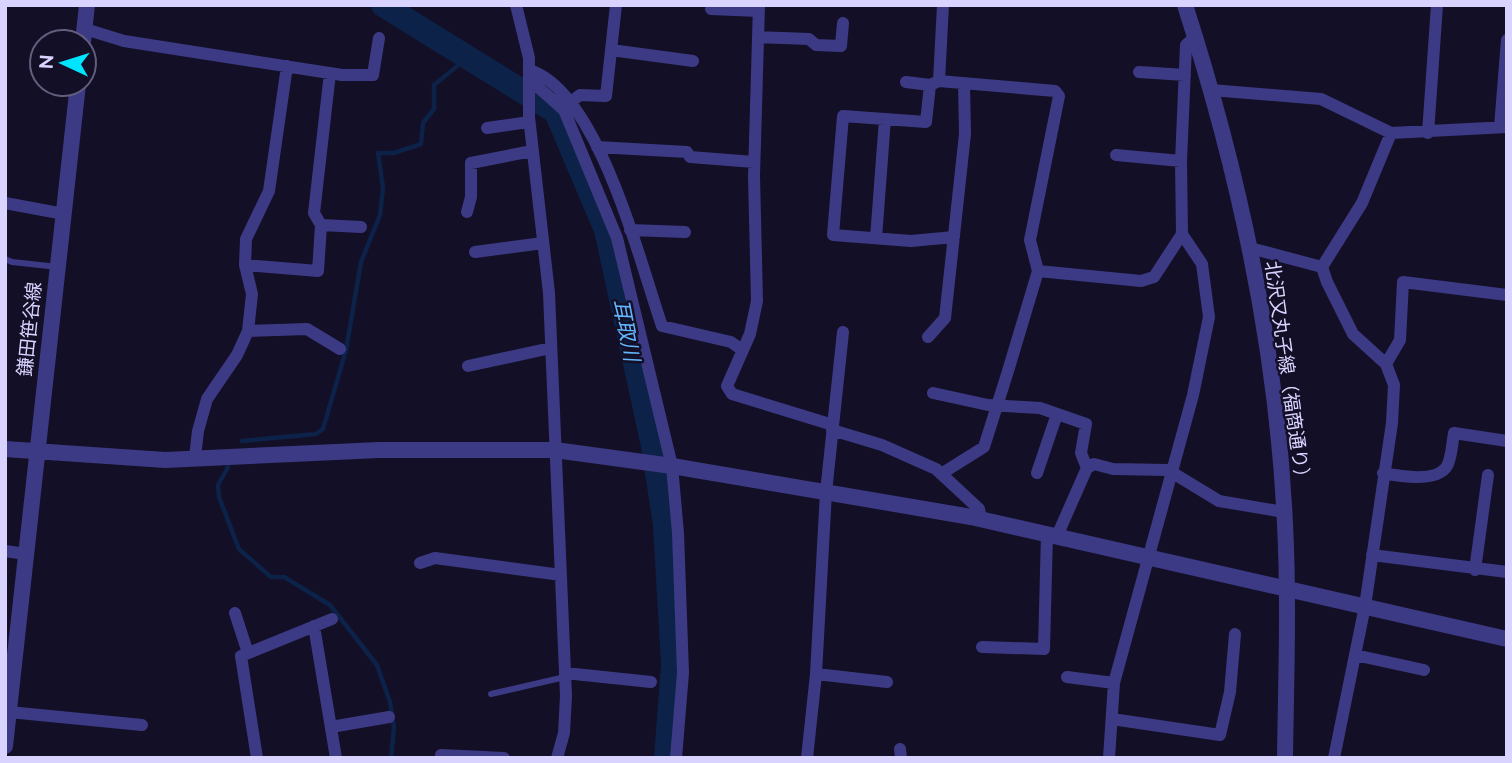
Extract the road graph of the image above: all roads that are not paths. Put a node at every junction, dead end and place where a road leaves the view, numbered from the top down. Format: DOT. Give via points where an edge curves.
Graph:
graph roads {
  1 [pos="87,5"];
  2 [pos="516,5"];
  3 [pos="616,5"];
  4 [pos="943,5"];
  5 [pos="1185,5"];
  6 [pos="1437,5"];
  7 [pos="759,8"];
  8 [pos="711,9"];
  9 [pos="843,23"];
  10 [pos="85,28"];
  11 [pos="98,37"];
  12 [pos="758,37"];
  13 [pos="1195,37"];
  14 [pos="379,38"];
  15 [pos="1507,40"];
  16 [pos="611,50"];
  17 [pos="1506,60"];
  18 [pos="693,61"];
  19 [pos="287,66"];
  20 [pos="1139,72"];
  21 [pos="330,73"];
  22 [pos="1185,75"];
  23 [pos="530,78"];
  24 [pos="906,82"];
  25 [pos="935,83"];
  26 [pos="964,83"];
  27 [pos="1211,90"];
  28 [pos="76,98"];
  29 [pos="572,101"];
  30 [pos="885,119"];
  31 [pos="529,120"];
  32 [pos="1503,127"];
  33 [pos="486,128"];
  34 [pos="1391,133"];
  35 [pos="1428,133"];
  36 [pos="597,147"];
  37 [pos="533,151"];
  38 [pos="1116,155"];
  39 [pos="1181,161"];
  40 [pos="754,162"];
  41 [pos="5,203"];
  42 [pos="467,212"];
  43 [pos="64,214"];
  44 [pos="321,225"];
  45 [pos="361,227"];
  46 [pos="629,230"];
  47 [pos="685,232"];
  48 [pos="1182,234"];
  49 [pos="954,237"];
  50 [pos="876,238"];
  51 [pos="543,243"];
  52 [pos="1250,247"];
  53 [pos="475,252"];
  54 [pos="5,259"];
  55 [pos="245,265"];
  56 [pos="58,267"];
  57 [pos="1322,267"];
  58 [pos="1038,271"];
  59 [pos="1507,295"];
  60 [pos="248,331"];
  61 [pos="843,332"];
  62 [pos="928,337"];
  63 [pos="551,348"];
  64 [pos="340,349"];
  65 [pos="742,350"];
  66 [pos="1386,364"];
  67 [pos="468,366"];
  68 [pos="933,393"];
  69 [pos="997,405"];
  70 [pos="1057,414"];
  71 [pos="833,428"];
  72 [pos="1507,441"];
  73 [pos="5,449"];
  74 [pos="555,450"];
  75 [pos="37,451"];
  76 [pos="195,457"];
  77 [pos="671,465"];
  78 [pos="1087,468"];
  79 [pos="1037,473"];
  80 [pos="1172,473"];
  81 [pos="1383,473"];
  82 [pos="941,474"];
  83 [pos="1488,475"];
  84 [pos="826,492"];
  85 [pos="1284,512"];
  86 [pos="981,519"];
  87 [pos="1052,535"];
  88 [pos="5,551"];
  89 [pos="26,554"];
  90 [pos="1372,555"];
  91 [pos="1148,556"];
  92 [pos="420,563"];
  93 [pos="1475,570"];
  94 [pos="1507,572"];
  95 [pos="561,575"];
  96 [pos="1287,589"];
  97 [pos="1365,606"];
  98 [pos="235,613"];
  99 [pos="332,619"];
  100 [pos="314,626"];
  101 [pos="1235,634"];
  102 [pos="1507,639"];
  103 [pos="982,647"];
  104 [pos="248,653"];
  105 [pos="1355,655"];
  106 [pos="1424,670"];
  107 [pos="816,674"];
  108 [pos="565,675"];
  109 [pos="1067,677"];
  110 [pos="651,682"];
  111 [pos="887,682"];
  112 [pos="1114,683"];
  113 [pos="491,694"];
  114 [pos="9,712"];
  115 [pos="389,717"];
  116 [pos="1112,719"];
  117 [pos="142,724"];
  118 [pos="331,727"];
  119 [pos="5,746"];
  120 [pos="441,755"];
  121 [pos="257,758"];
  122 [pos="336,758"];
  123 [pos="504,758"];
  124 [pos="557,758"];
  125 [pos="676,758"];
  126 [pos="807,758"];
  127 [pos="1109,758"];
  128 [pos="1285,758"];
  129 [pos="1334,758"];
  1 -- 10 [label="street"];
  2 -- 23 [label="street"];
  3 -- 16 [label="street"];
  4 -- 25 [label="street"];
  5 -- 13 [label="street, 北沢又丸子線（福商通り）"];
  6 -- 35 [label="street"];
  7 -- 8 [label="street"];
  7 -- 12 [label="street"];
  9 -- 12 [label="street" via="841,46 816,45 809,39"];
  11 -- 19 [label="street"];
  12 -- 40 [label="street"];
  13 -- 22 [label="street" via="1186,45"];
  13 -- 27 [label="street, 北沢又丸子線（福商通り）"];
  14 -- 21 [label="street" via="373,75"];
  15 -- 17 [label="street"];
  16 -- 18 [label="street"];
  16 -- 29 [label="street" via="606,96 580,95"];
  17 -- 32 [label="street"];
  19 -- 21 [label="street"];
  19 -- 55 [label="street" via="269,191 246,239"];
  20 -- 22 [label="street"];
  21 -- 44 [label="street" via="314,213"];
  22 -- 39 [label="street"];
  23 -- 29 [label="street" via="539,73"];
  23 -- 31 [label="street"];
  23 -- 77 [label="street" via="564,110 617,238"];
  24 -- 25 [label="street"];
  25 -- 26 [label="street"];
  25 -- 30 [label="street" via="926,122"];
  26 -- 49 [label="street" via="965,134"];
  26 -- 58 [label="street" via="1055,91 1059,96 1030,240"];
  27 -- 34 [label="street" via="1321,99"];
  27 -- 52 [label="street, 北沢又丸子線（福商通り）"];
  28 -- 43 [label="street, 鎌田笹谷線"];
  29 -- 36 [label="street"];
  30 -- 50 [label="street"];
  30 -- 50 [label="street" via="843,116 833,235"];
  31 -- 33 [label="street"];
  31 -- 37 [label="street"];
  32 -- 35 [label="street"];
  34 -- 35 [label="street"];
  34 -- 57 [label="street" via="1362,203"];
  36 -- 40 [label="street" via="687,152 690,157"];
  36 -- 46 [label="street"];
  37 -- 42 [label="street" via="471,163"];
  37 -- 51 [label="street"];
  38 -- 39 [label="street"];
  39 -- 48 [label="street"];
  40 -- 65 [label="street" via="757,301"];
  41 -- 43 [label="street"];
  43 -- 56 [label="street, 鎌田笹谷線"];
  44 -- 45 [label="street"];
  44 -- 55 [label="street" via="318,271"];
  46 -- 47 [label="street"];
  46 -- 65 [label="street" via="662,326 732,342"];
  48 -- 58 [label="street" via="1148,280"];
  48 -- 80 [label="street" via="1202,264 1209,317"];
  49 -- 50 [label="street"];
  49 -- 62 [label="street" via="945,318"];
  51 -- 53 [label="street"];
  51 -- 63 [label="street"];
  52 -- 57 [label="street"];
  52 -- 85 [label="street, 北沢又丸子線（福商通り）" via="1273,390"];
  54 -- 56 [label="lane"];
  55 -- 60 [label="street" via="252,294"];
  56 -- 75 [label="street, 鎌田笹谷線"];
  57 -- 66 [label="street" via="1353,334"];
  58 -- 69 [label="street"];
  59 -- 66 [label="street" via="1404,282 1400,340"];
  60 -- 64 [label="street" via="307,329"];
  60 -- 76 [label="street" via="207,399"];
  61 -- 71 [label="street"];
  63 -- 67 [label="street"];
  63 -- 74 [label="street"];
  65 -- 71 [label="street" via="727,386 733,394"];
  66 -- 81 [label="street" via="1394,385"];
  68 -- 69 [label="street"];
  69 -- 70 [label="street"];
  69 -- 82 [label="street" via="984,447"];
  70 -- 78 [label="street" via="1086,424 1081,453"];
  70 -- 79 [label="street"];
  71 -- 82 [label="street" via="882,445"];
  71 -- 84 [label="street"];
  72 -- 81 [label="street" via="1454,433 1448,465 1442,471 1410,479"];
  73 -- 75 [label="street"];
  74 -- 76 [label="street"];
  74 -- 77 [label="street"];
  74 -- 95 [label="street"];
  75 -- 76 [label="street" via="165,460"];
  75 -- 89 [label="street, 鎌田笹谷線"];
  77 -- 84 [label="street"];
  77 -- 125 [label="street" via="683,673"];
  78 -- 80 [label="street" via="1094,464"];
  78 -- 87 [label="street"];
  80 -- 85 [label="street" via="1219,501"];
  80 -- 91 [label="street"];
  81 -- 90 [label="street"];
  82 -- 86 [label="street" via="979,509"];
  83 -- 93 [label="street"];
  84 -- 86 [label="street"];
  84 -- 107 [label="street"];
  85 -- 96 [label="street, 北沢又丸子線（福商通り）"];
  86 -- 87 [label="street"];
  87 -- 91 [label="street"];
  87 -- 103 [label="street" via="1044,649"];
  88 -- 89 [label="street"];
  89 -- 114 [label="street, 鎌田笹谷線"];
  90 -- 93 [label="street"];
  90 -- 97 [label="street"];
  91 -- 96 [label="street"];
  91 -- 112 [label="street"];
  92 -- 95 [label="street" via="435,558"];
  93 -- 94 [label="street"];
  95 -- 108 [label="street"];
  96 -- 97 [label="street"];
  96 -- 128 [label="street, 北沢又丸子線（福商通り）"];
  97 -- 102 [label="street"];
  97 -- 105 [label="street"];
  98 -- 104 [label="street"];
  99 -- 100 [label="street"];
  100 -- 104 [label="street"];
  100 -- 118 [label="street"];
  101 -- 116 [label="street" via="1230,692 1220,735"];
  104 -- 121 [label="street" via="241,656"];
  105 -- 106 [label="street"];
  105 -- 129 [label="street"];
  107 -- 111 [label="street"];
  107 -- 126 [label="street"];
  108 -- 110 [label="street"];
  108 -- 113 [label="lane"];
  108 -- 124 [label="street" via="564,733"];
  109 -- 112 [label="street"];
  112 -- 116 [label="street"];
  114 -- 117 [label="street"];
  114 -- 119 [label="street, 鎌田笹谷線"];
  115 -- 118 [label="street"];
  116 -- 127 [label="street"];
  118 -- 122 [label="street"];
  120 -- 123 [label="street"];
}
